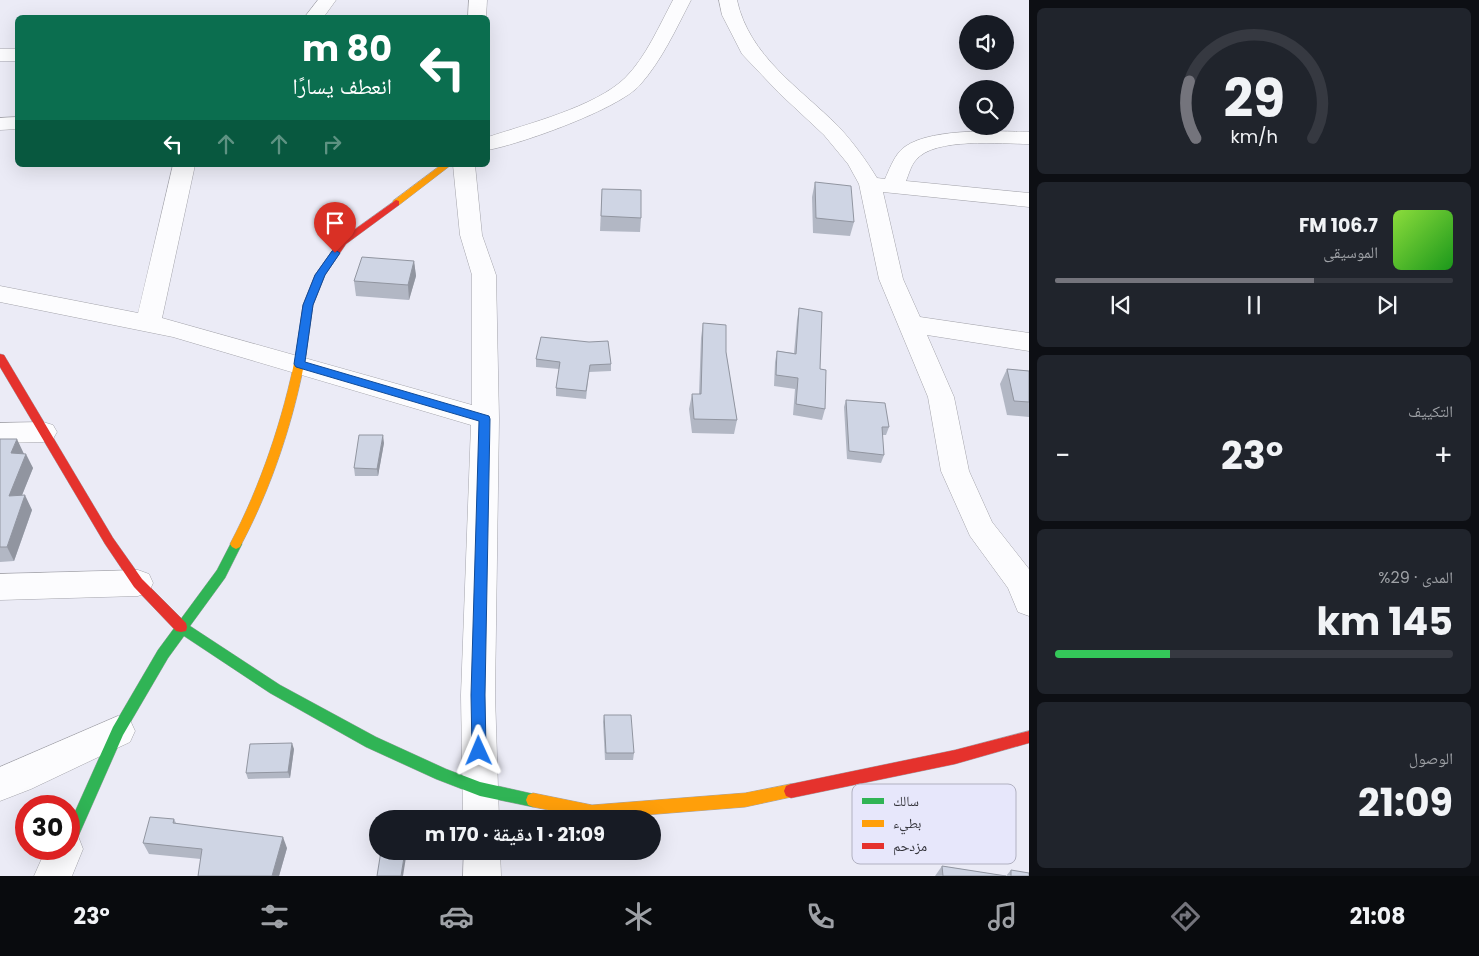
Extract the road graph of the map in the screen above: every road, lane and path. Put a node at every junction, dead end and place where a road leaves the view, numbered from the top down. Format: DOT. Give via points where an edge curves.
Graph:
graph roads {
  1 [pos="327,0"];
  2 [pos="478,0"];
  3 [pos="682,0"];
  4 [pos="728,0"];
  5 [pos="315,15"];
  6 [pos="477,15"];
  7 [pos="0,55"];
  8 [pos="15,55"];
  9 [pos="15,123"];
  10 [pos="0,124"];
  11 [pos="1029,138"];
  12 [pos="490,143"];
  13 [pos="184,167"];
  14 [pos="444,167"];
  15 [pos="464,167"];
  16 [pos="881,185"];
  17 [pos="1029,200"];
  18 [pos="0,294"];
  19 [pos="148,323"];
  20 [pos="909,324"];
  21 [pos="1029,342"];
  22 [pos="0,358"];
  23 [pos="300,364"];
  24 [pos="485,419"];
  25 [pos="43,432"];
  26 [pos="0,433"];
  27 [pos="138,583"];
  28 [pos="0,587"];
  29 [pos="1029,603"];
  30 [pos="182,628"];
  31 [pos="118,732"];
  32 [pos="1029,737"];
  33 [pos="0,784"];
  34 [pos="480,789"];
  35 [pos="481,810"];
  36 [pos="80,817"];
  37 [pos="60,860"];
  38 [pos="482,860"];
  39 [pos="53,876"];
  40 [pos="482,876"];
  1 -- 5 [label="street"];
  2 -- 6 [label="street"];
  3 -- 12 [label="street" via="649,59 630,84 599,104"];
  4 -- 16 [label="street" via="731,15 749,50"];
  7 -- 8 [label="street"];
  9 -- 10 [label="street"];
  11 -- 16 [label="street" via="961,138 930,142 909,154"];
  13 -- 19 [label="street"];
  14 -- 23 [label="street" via="343,242 320,275 308,305"];
  15 -- 24 [label="street" via="470,235 484,275"];
  16 -- 17 [label="street"];
  16 -- 20 [label="street" via="891,279"];
  18 -- 19 [label="street"];
  19 -- 23 [label="street"];
  20 -- 21 [label="street"];
  20 -- 29 [label="street" via="941,397 955,471 976,520 1022,583"];
  22 -- 25 [label="street"];
  23 -- 24 [label="street"];
  23 -- 30 [label="street" via="293,395 255,507 221,574"];
  24 -- 34 [label="street" via="478,695"];
  25 -- 26 [label="street"];
  25 -- 27 [label="street"];
  27 -- 28 [label="street"];
  27 -- 30 [label="street"];
  30 -- 31 [label="street" via="163,654"];
  30 -- 34 [label="street" via="275,689 371,742"];
  31 -- 33 [label="street"];
  31 -- 36 [label="street"];
  32 -- 34 [label="street" via="955,758 745,800 592,812"];
  34 -- 35 [label="street"];
  37 -- 39 [label="street"];
  38 -- 40 [label="street"];
}
